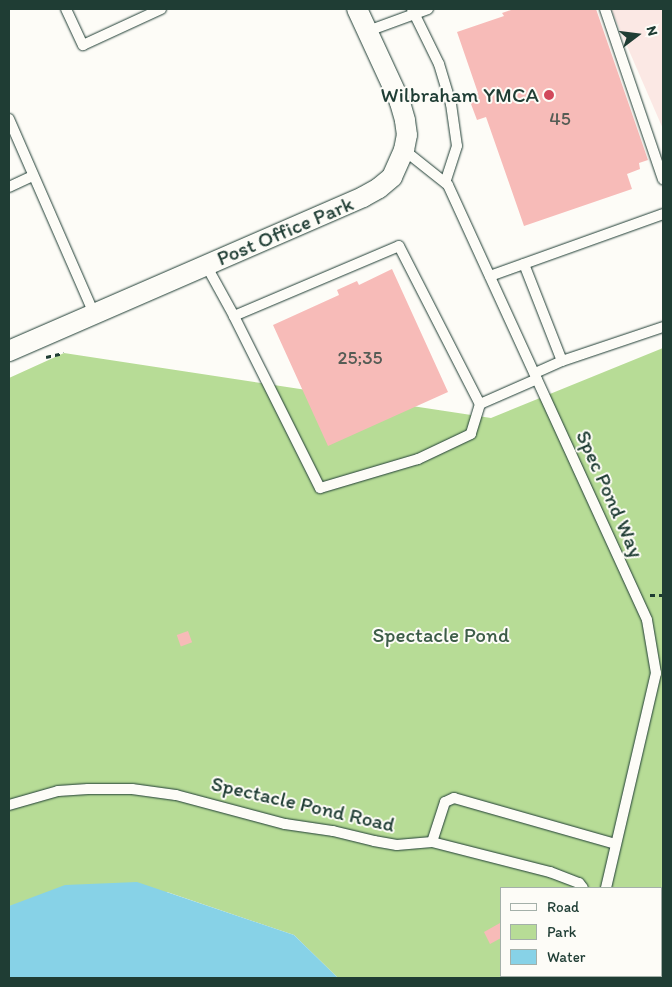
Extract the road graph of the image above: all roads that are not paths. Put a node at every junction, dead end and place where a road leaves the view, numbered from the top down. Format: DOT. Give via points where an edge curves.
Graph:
graph roads {
  1 [pos="66,9"];
  2 [pos="161,9"];
  3 [pos="357,9"];
  4 [pos="428,9"];
  5 [pos="605,9"];
  6 [pos="413,11"];
  7 [pos="368,31"];
  8 [pos="9,119"];
  9 [pos="404,150"];
  10 [pos="33,176"];
  11 [pos="663,179"];
  12 [pos="444,182"];
  13 [pos="9,187"];
  14 [pos="663,214"];
  15 [pos="524,264"];
  16 [pos="206,265"];
  17 [pos="490,276"];
  18 [pos="94,314"];
  19 [pos="234,316"];
  20 [pos="663,327"];
  21 [pos="9,351"];
  22 [pos="562,361"];
  23 [pos="536,377"];
  24 [pos="480,404"];
  25 [pos="9,805"];
  26 [pos="432,842"];
  27 [pos="616,844"];
  28 [pos="582,887"];
  29 [pos="606,887"];
  1 -- 2 [label="lane" via="83,45"];
  3 -- 7 [label="street, Post Office Park"];
  4 -- 6 [label="lane"];
  5 -- 11 [label="lane"];
  6 -- 7 [label="lane"];
  6 -- 12 [label="lane" via="427,36 450,104 457,146"];
  7 -- 9 [label="street, Post Office Park" via="400,102 407,135"];
  8 -- 10 [label="lane"];
  9 -- 12 [label="lane, Spec Pond Way"];
  9 -- 16 [label="street, Post Office Park" via="392,177 363,198"];
  10 -- 13 [label="lane"];
  10 -- 18 [label="lane"];
  12 -- 17 [label="lane, Spec Pond Way"];
  14 -- 15 [label="lane"];
  15 -- 17 [label="lane"];
  15 -- 22 [label="lane"];
  16 -- 18 [label="street, Post Office Park"];
  16 -- 19 [label="lane"];
  17 -- 23 [label="lane, Spec Pond Way"];
  18 -- 21 [label="street, Post Office Park"];
  19 -- 24 [label="lane" via="399,246"];
  19 -- 24 [label="lane" via="320,488 418,459 471,434"];
  20 -- 22 [label="lane"];
  22 -- 23 [label="lane"];
  23 -- 24 [label="lane"];
  23 -- 27 [label="lane, Spec Pond Way" via="647,620 656,673"];
  25 -- 26 [label="lane, Spectacle Pond Road" via="58,791 132,789 176,795 285,824 397,845"];
  26 -- 27 [label="lane" via="445,802 454,798"];
  26 -- 28 [label="lane, Spectacle Pond Road" via="550,872"];
  27 -- 29 [label="lane, Spec Pond Way"];
}
